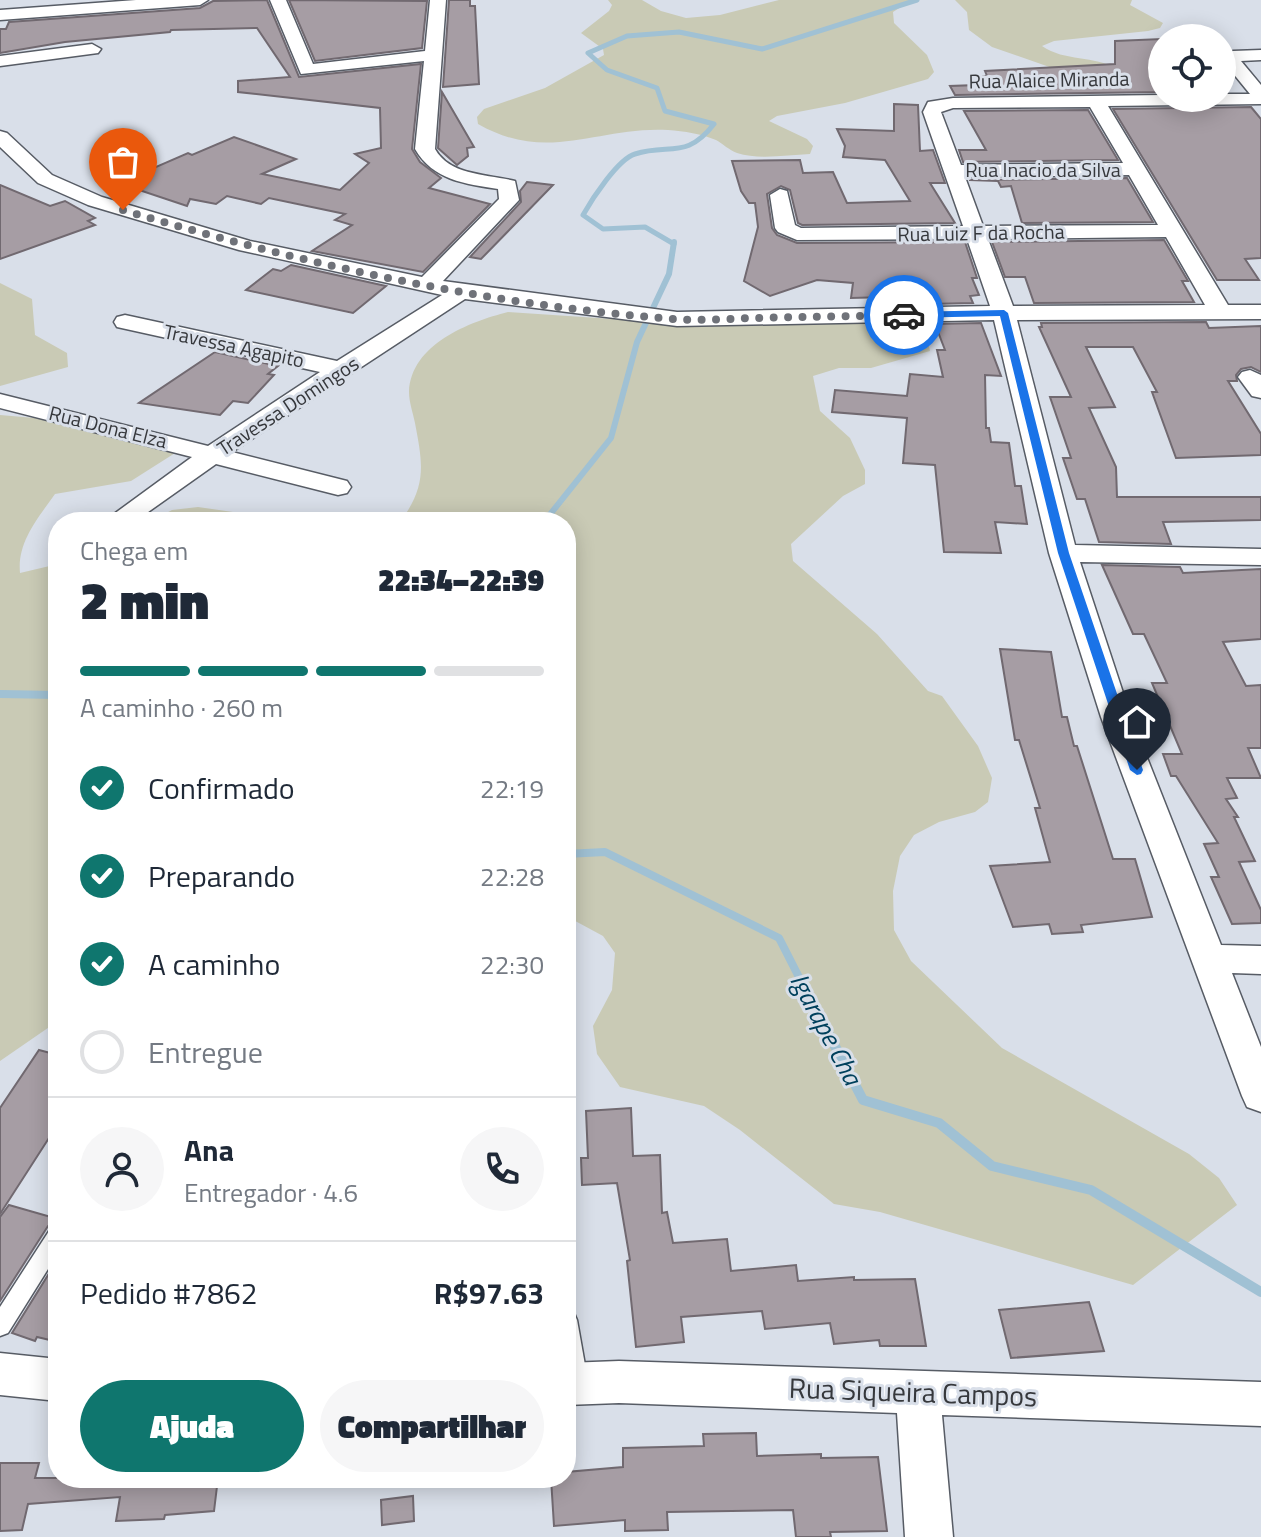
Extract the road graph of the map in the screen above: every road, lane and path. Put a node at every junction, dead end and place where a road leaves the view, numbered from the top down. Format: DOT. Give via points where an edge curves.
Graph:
graph roads {
  1 [pos="9,0"];
  2 [pos="200,0"];
  3 [pos="278,0"];
  4 [pos="438,0"];
  5 [pos="0,15"];
  6 [pos="92,49"];
  7 [pos="432,55"];
  8 [pos="1261,55"];
  9 [pos="0,61"];
  10 [pos="1261,98"];
  11 [pos="1096,102"];
  12 [pos="0,137"];
  13 [pos="1134,169"];
  14 [pos="951,171"];
  15 [pos="780,195"];
  16 [pos="1174,231"];
  17 [pos="977,233"];
  18 [pos="427,285"];
  19 [pos="461,292"];
  20 [pos="1261,312"];
  21 [pos="1004,313"];
  22 [pos="1221,313"];
  23 [pos="125,322"];
  24 [pos="343,370"];
  25 [pos="0,401"];
  26 [pos="215,453"];
  27 [pos="338,487"];
  28 [pos="130,512"];
  29 [pos="1063,553"];
  30 [pos="1261,557"];
  31 [pos="1209,959"];
  32 [pos="1261,960"];
  33 [pos="1261,1096"];
  34 [pos="48,1251"];
  35 [pos="0,1326"];
  36 [pos="0,1374"];
  37 [pos="48,1379"];
  38 [pos="576,1384"];
  39 [pos="918,1393"];
  40 [pos="1261,1404"];
  41 [pos="929,1537"];
  1 -- 5 [label="street"];
  2 -- 5 [label="street"];
  3 -- 7 [label="street" via="311,71"];
  4 -- 7 [label="street"];
  6 -- 9 [label="street"];
  7 -- 18 [label="street" via="425,149 429,159 438,168 508,185 510,191 509,200"];
  8 -- 10 [label="street" via="1233,56 1232,61"];
  10 -- 11 [label="street, Rua Alaice Miranda"];
  11 -- 13 [label="street"];
  11 -- 14 [label="street, Rua Alaice Miranda" via="934,106"];
  12 -- 18 [label="street" via="45,179 95,201 246,246"];
  13 -- 14 [label="street, Rua Inacio da Silva"];
  13 -- 16 [label="street"];
  14 -- 17 [label="street"];
  15 -- 17 [label="street, Rua Luiz F da Rocha" via="788,233"];
  16 -- 17 [label="street, Rua Luiz F da Rocha"];
  16 -- 22 [label="street"];
  17 -- 21 [label="street"];
  18 -- 19 [label="street"];
  19 -- 21 [label="street" via="677,319"];
  19 -- 24 [label="street, Travessa Domingos"];
  20 -- 22 [label="street"];
  21 -- 22 [label="street"];
  21 -- 29 [label="street"];
  23 -- 24 [label="street, Travessa Agapito"];
  24 -- 26 [label="street, Travessa Domingos"];
  25 -- 26 [label="street, Rua Dona Elza"];
  26 -- 27 [label="street, Rua Dona Elza"];
  26 -- 28 [label="street, Travessa Domingos"];
  29 -- 30 [label="street"];
  29 -- 31 [label="street" via="1116,717"];
  31 -- 32 [label="street"];
  31 -- 33 [label="street"];
  34 -- 35 [label="lane"];
  36 -- 37 [label="street"];
  38 -- 39 [label="street, Rua Siqueira Campos"];
  39 -- 40 [label="street, Rua Siqueira Campos"];
  39 -- 41 [label="street"];
}
